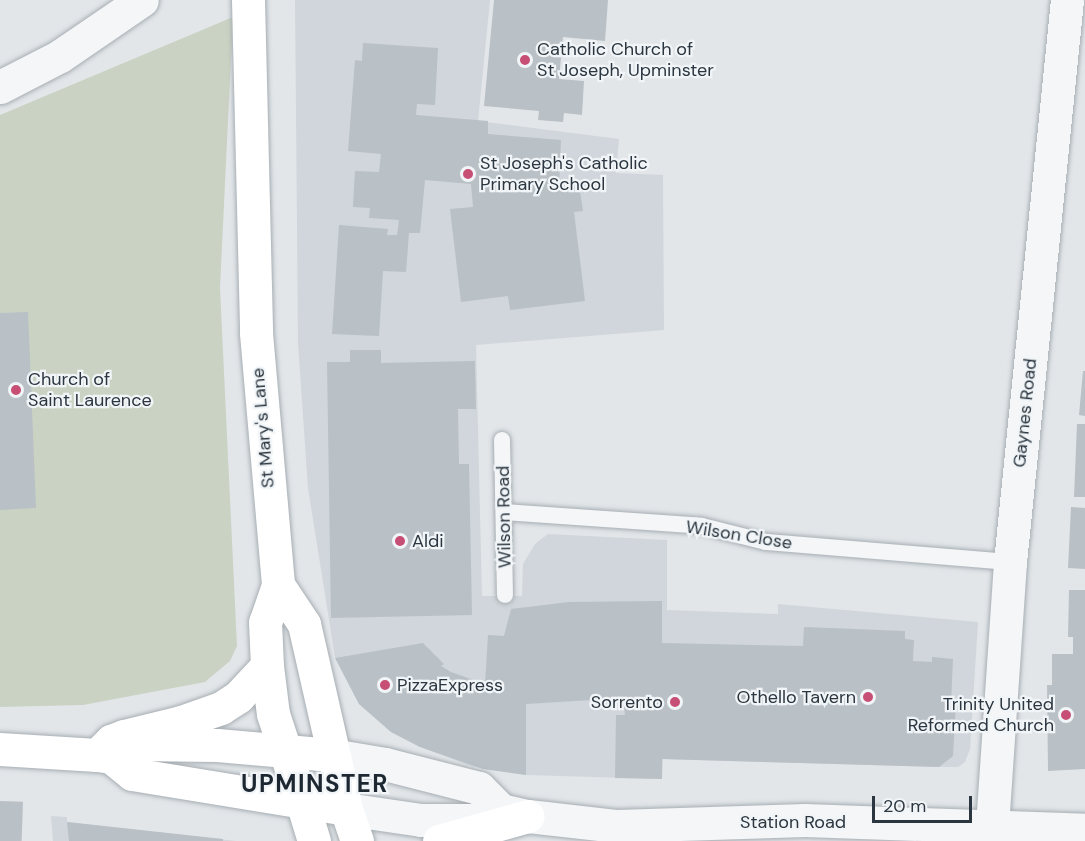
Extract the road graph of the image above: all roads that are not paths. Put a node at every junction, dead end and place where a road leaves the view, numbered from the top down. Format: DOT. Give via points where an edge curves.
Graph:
graph roads {
  1 [pos="142,0"];
  2 [pos="248,0"];
  3 [pos="1067,0"];
  4 [pos="0,87"];
  5 [pos="502,440"];
  6 [pos="504,512"];
  7 [pos="1010,562"];
  8 [pos="278,585"];
  9 [pos="505,595"];
  10 [pos="267,666"];
  11 [pos="0,749"];
  12 [pos="285,749"];
  13 [pos="332,754"];
  14 [pos="104,756"];
  15 [pos="302,802"];
  16 [pos="346,809"];
  17 [pos="514,813"];
  18 [pos="1085,830"];
  19 [pos="738,832"];
  20 [pos="991,834"];
  21 [pos="314,841"];
  22 [pos="357,841"];
  23 [pos="439,841"];
  1 -- 4 [label="street" via="60,56"];
  2 -- 8 [label="main road, St Mary's Lane" via="256,333"];
  3 -- 7 [label="street, Gaynes Road"];
  5 -- 6 [label="lane, Wilson Road"];
  6 -- 7 [label="lane, Wilson Close" via="702,526 766,542"];
  6 -- 9 [label="lane, Wilson Road"];
  7 -- 20 [label="street, Gaynes Road"];
  8 -- 10 [label="main road" via="265,622"];
  8 -- 13 [label="main road, St Mary's Lane" via="304,624"];
  10 -- 12 [label="main road" via="273,714"];
  10 -- 14 [label="main road" via="238,697 221,708 111,741"];
  11 -- 14 [label="main road"];
  12 -- 13 [label="main road"];
  12 -- 14 [label="main road" via="134,744"];
  12 -- 15 [label="main road"];
  13 -- 16 [label="main road, St Mary's Lane"];
  13 -- 17 [label="street" via="479,788"];
  14 -- 15 [label="main road" via="132,774"];
  15 -- 16 [label="main road"];
  15 -- 21 [label="main road"];
  16 -- 17 [label="street, Station Road" via="421,820 480,820"];
  16 -- 22 [label="main road, St Mary's Lane"];
  17 -- 19 [label="street, Station Road" via="617,826"];
  17 -- 23 [label="main road"];
  18 -- 20 [label="street, Station Road"];
  19 -- 20 [label="street, Station Road" via="805,820"];
}
